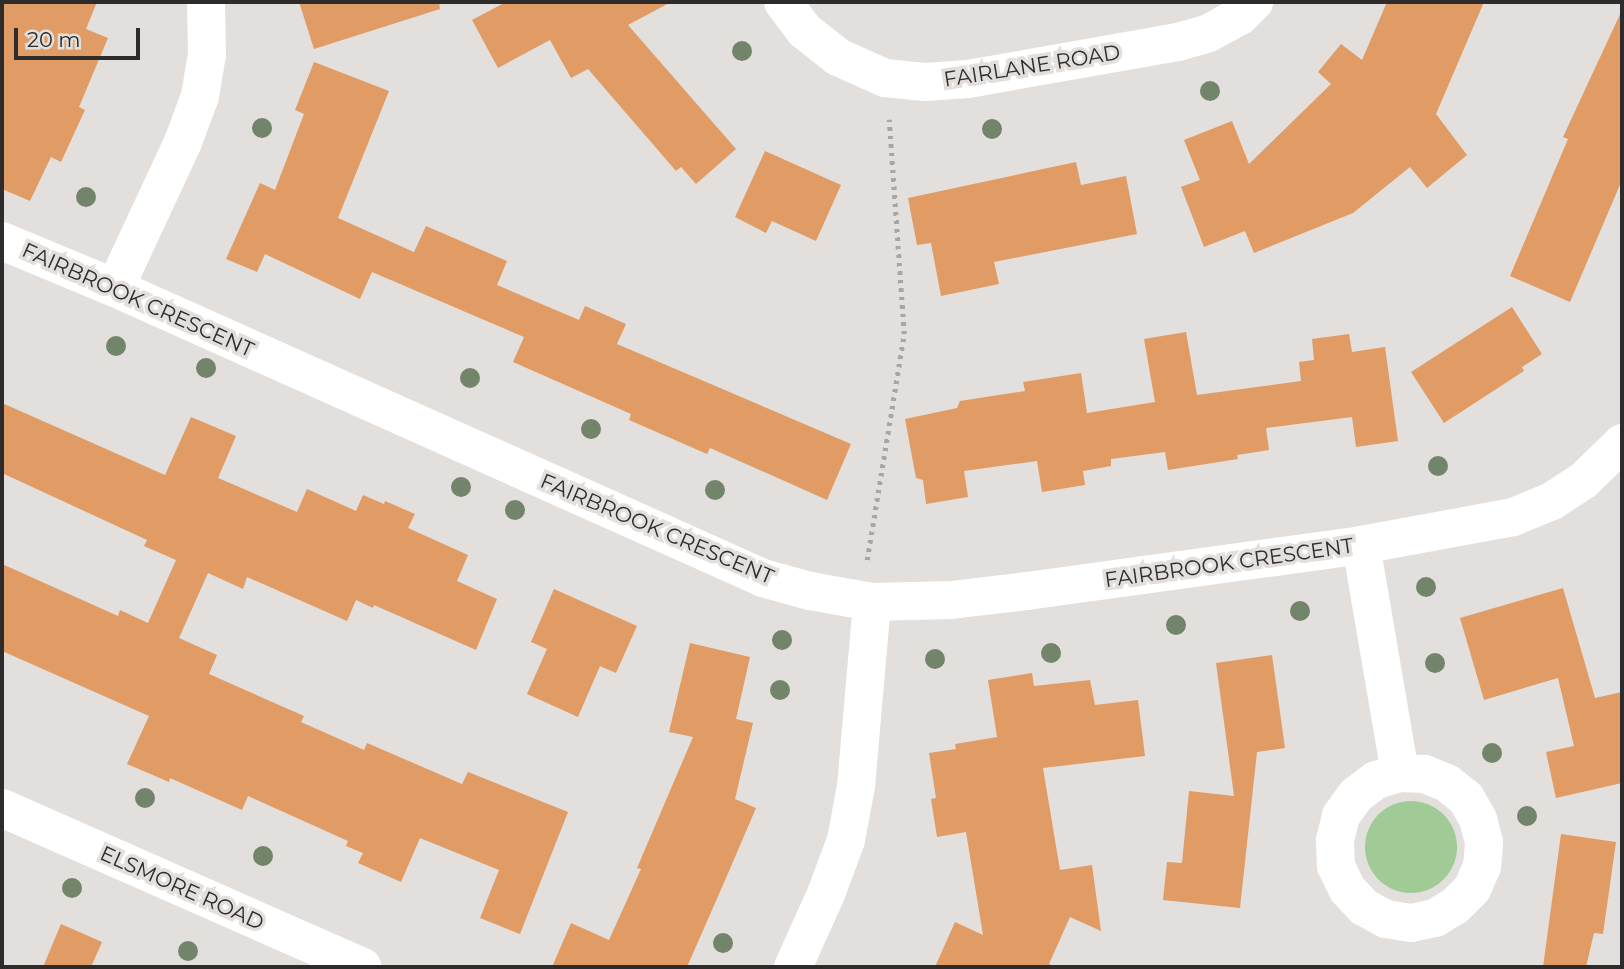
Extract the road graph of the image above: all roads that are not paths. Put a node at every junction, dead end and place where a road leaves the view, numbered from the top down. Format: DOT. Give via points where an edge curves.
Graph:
graph roads {
  1 [pos="205,2"];
  2 [pos="783,2"];
  3 [pos="1254,2"];
  4 [pos="2,241"];
  5 [pos="115,288"];
  6 [pos="1622,443"];
  7 [pos="1361,545"];
  8 [pos="872,602"];
  9 [pos="1400,773"];
  10 [pos="2,808"];
  11 [pos="363,967"];
  12 [pos="793,967"];
  1 -- 5 [label="street" via="207,54 200,96"];
  2 -- 3 [label="street, FAIRLANE ROAD" via="805,31 838,57 885,78 925,82 968,79 1178,42 1209,33 1240,16"];
  4 -- 5 [label="street, FAIRBROOK CRESCENT"];
  5 -- 8 [label="street, FAIRBROOK CRESCENT" via="763,578"];
  6 -- 7 [label="street, FAIRBROOK CRESCENT" via="1584,480 1552,501 1513,517"];
  7 -- 8 [label="street, FAIRBROOK CRESCENT" via="951,600"];
  7 -- 9 [label="street"];
  8 -- 12 [label="street" via="856,786 846,840"];
  10 -- 11 [label="street, ELSMORE ROAD"];
}
